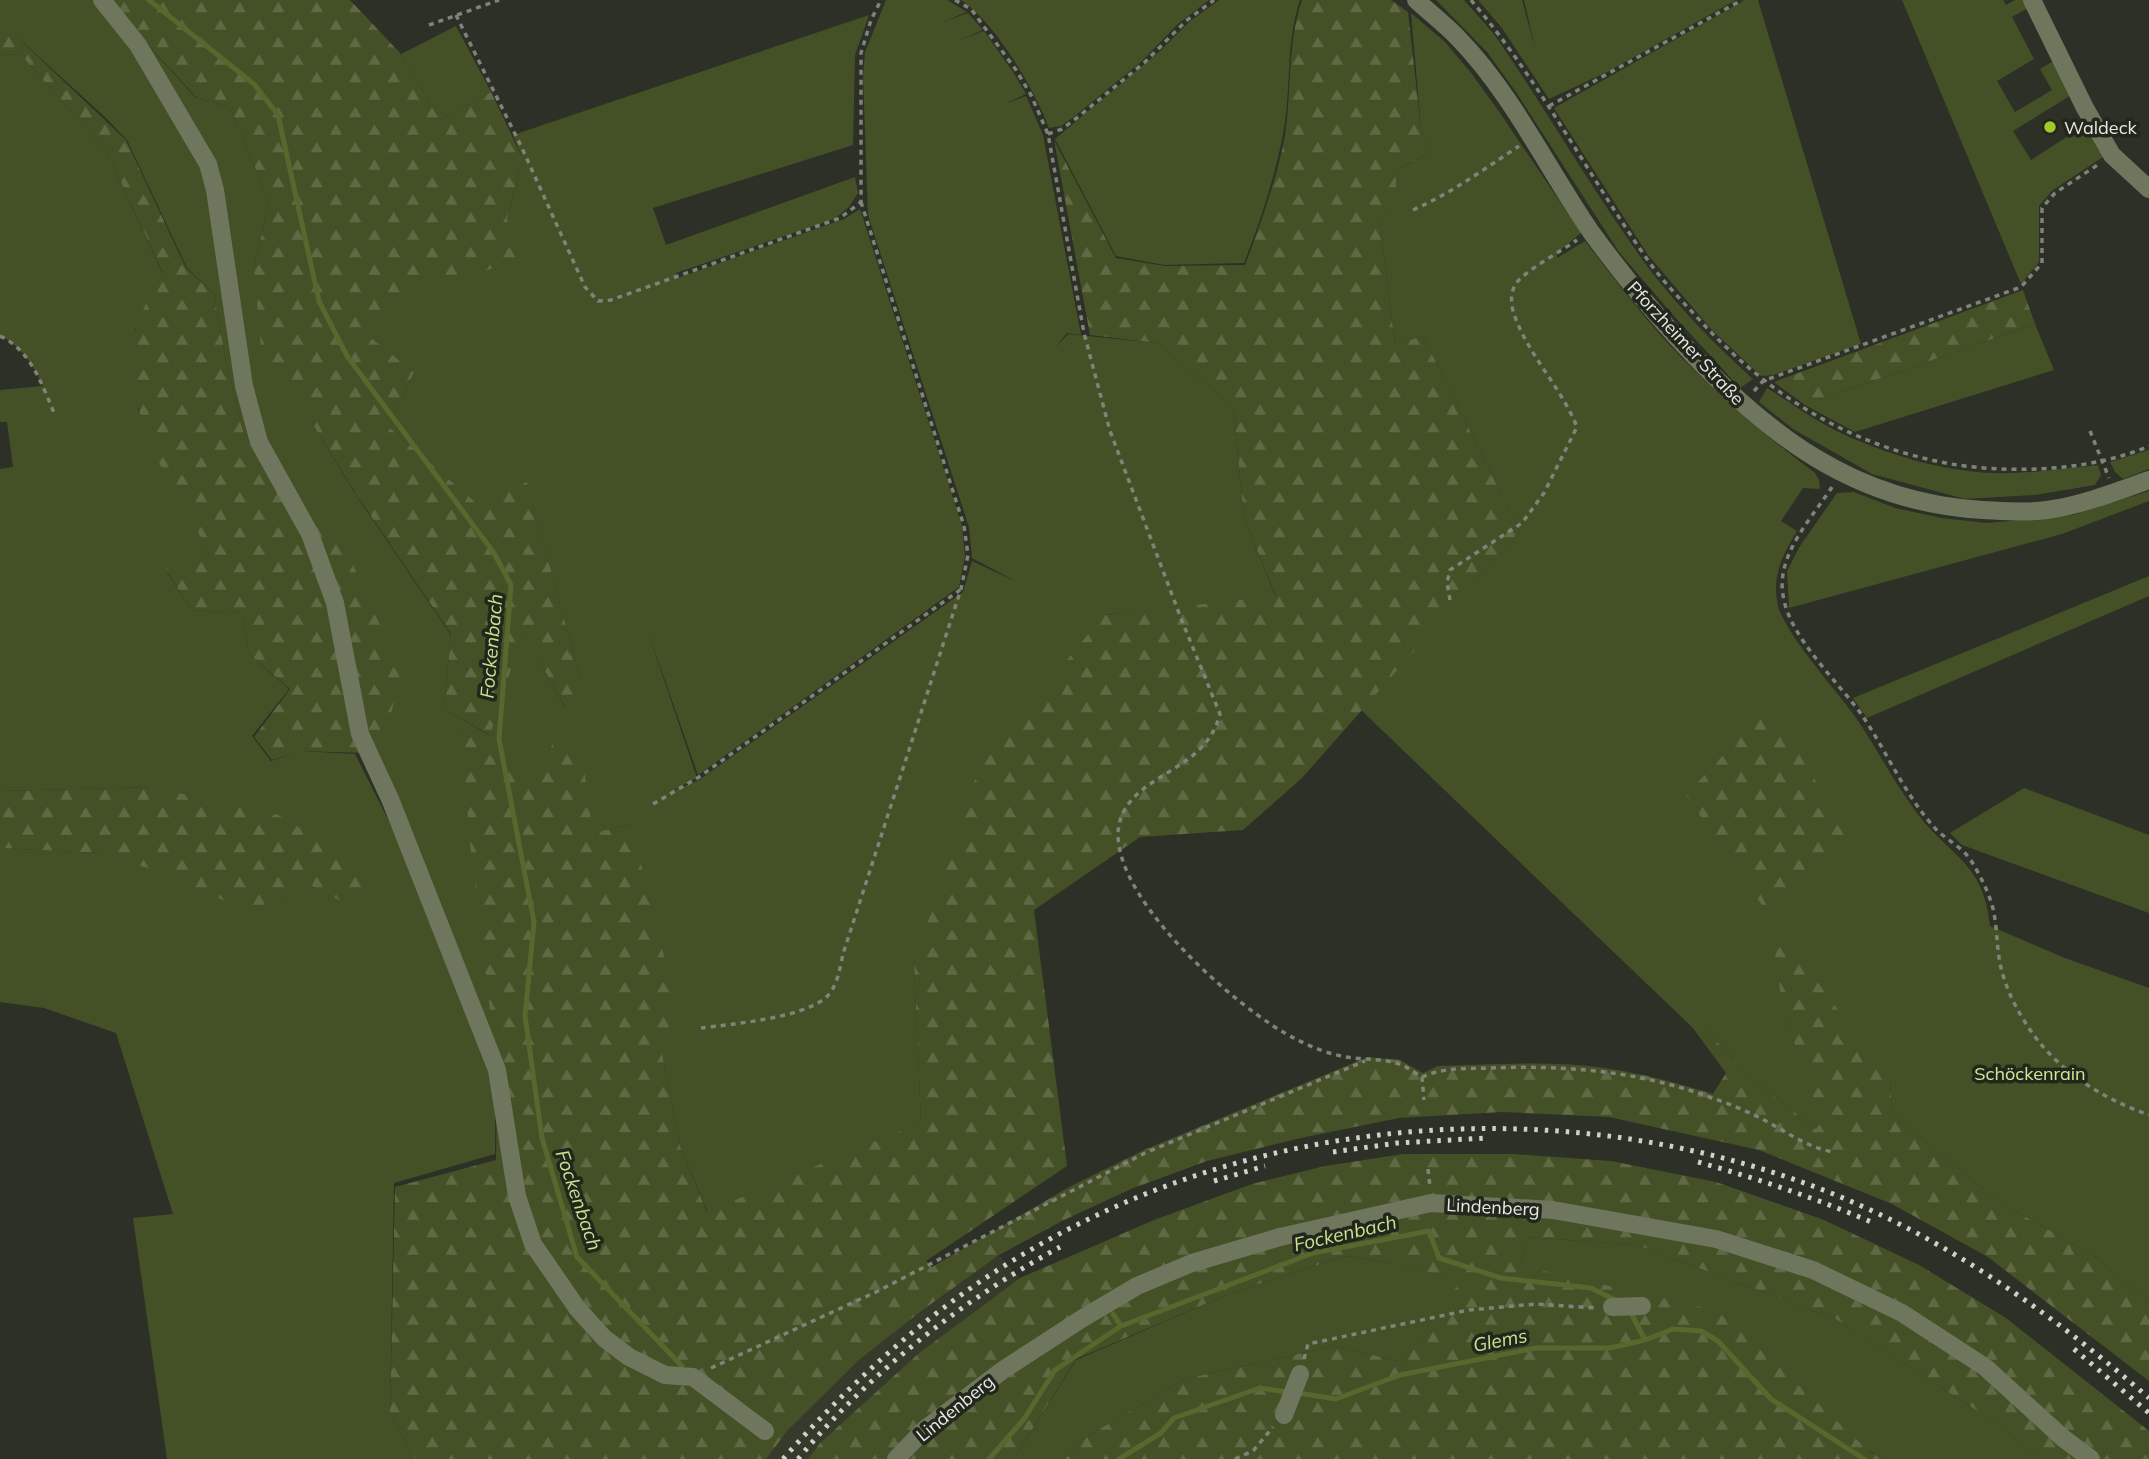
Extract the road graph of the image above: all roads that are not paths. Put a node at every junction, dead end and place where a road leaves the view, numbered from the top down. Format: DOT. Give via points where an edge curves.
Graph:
graph roads {
  1 [pos="102,0"];
  2 [pos="1416,0"];
  3 [pos="2032,0"];
  4 [pos="2149,189"];
  5 [pos="2149,480"];
  6 [pos="1642,1306"];
  7 [pos="1612,1307"];
  8 [pos="1300,1374"];
  9 [pos="1284,1415"];
  10 [pos="765,1431"];
  11 [pos="896,1459"];
  12 [pos="2091,1459"];
  1 -- 10 [label="street" via="138,45 208,164 244,386 260,442 310,534 335,603 360,734 497,1070 517,1196 533,1244 604,1338 665,1375 693,1377"];
  2 -- 5 [label="street, Pforzheimer Straße" via="1460,39 1499,89 1591,231 1651,308 1704,368 1782,437 1840,473 1892,494 1960,509 2047,510"];
  3 -- 4 [label="street" via="2082,109 2112,155"];
  6 -- 7 [label="street"];
  8 -- 9 [label="street"];
  11 -- 12 [label="street, Lindenberg" via="924,1430 1003,1370 1137,1286 1192,1263 1280,1237 1431,1203 1553,1210 1703,1236 1813,1270 1902,1312 1985,1367"];
}
